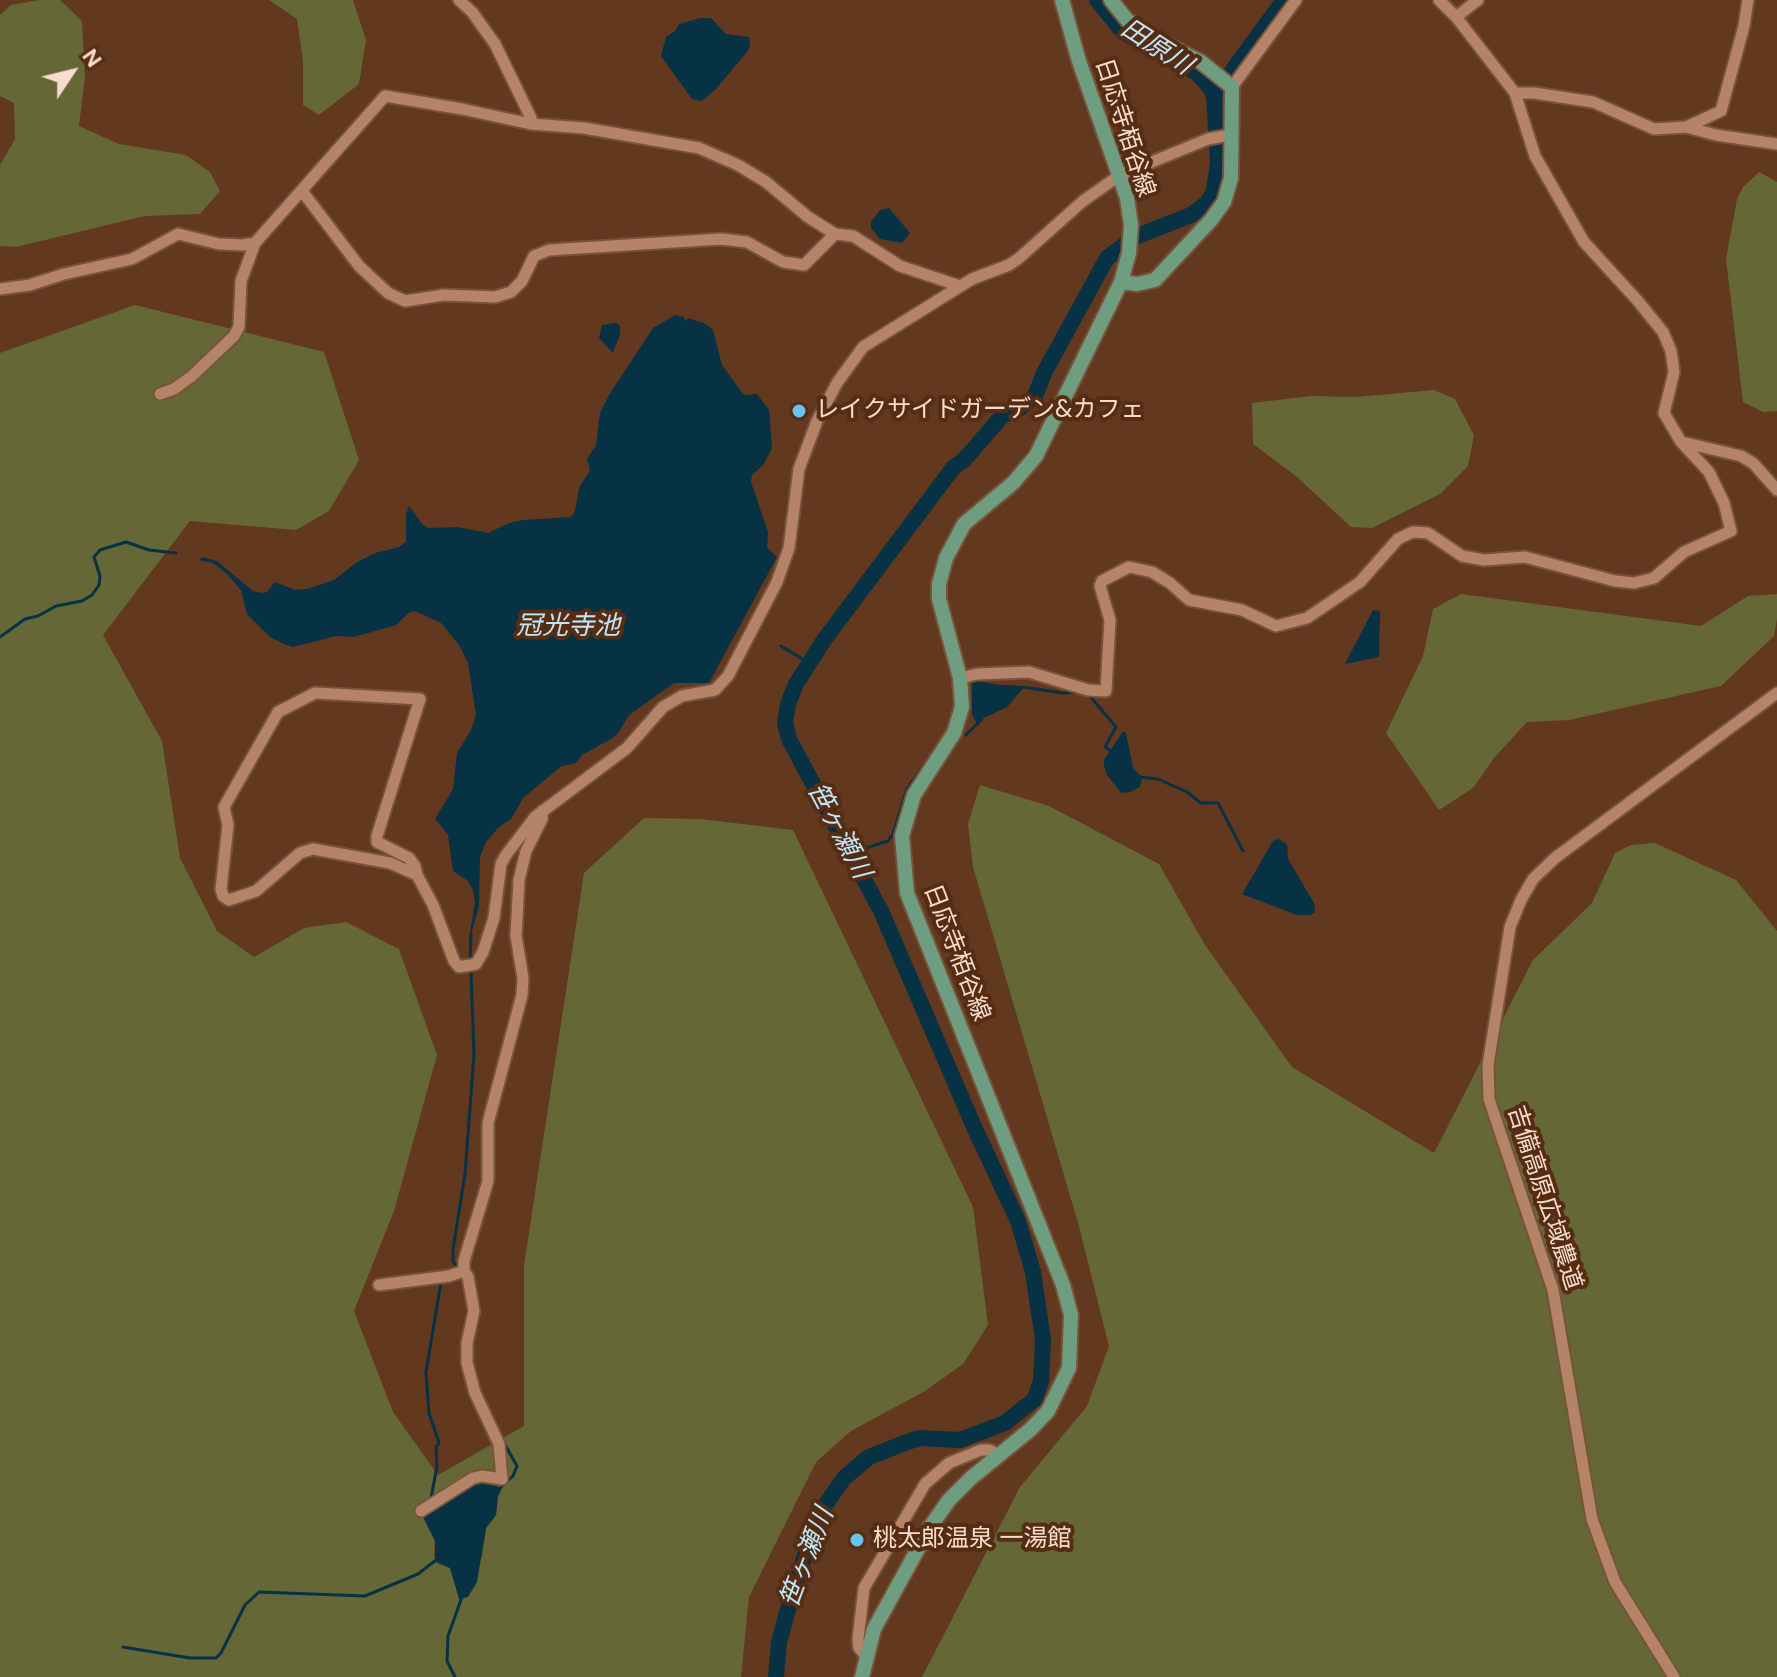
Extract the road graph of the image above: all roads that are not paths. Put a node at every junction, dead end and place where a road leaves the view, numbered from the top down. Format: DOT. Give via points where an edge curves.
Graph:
graph roads {
  1 [pos="459,0"];
  2 [pos="1062,0"];
  3 [pos="1111,0"];
  4 [pos="1296,0"];
  5 [pos="1439,0"];
  6 [pos="1478,0"];
  7 [pos="1748,0"];
  8 [pos="1456,17"];
  9 [pos="1227,83"];
  10 [pos="1515,93"];
  11 [pos="531,124"];
  12 [pos="1686,127"];
  13 [pos="1227,136"];
  14 [pos="1777,144"];
  15 [pos="1120,175"];
  16 [pos="302,191"];
  17 [pos="835,234"];
  18 [pos="255,243"];
  19 [pos="1121,282"];
  20 [pos="960,286"];
  21 [pos="0,289"];
  22 [pos="160,394"];
  23 [pos="1681,442"];
  24 [pos="1777,490"];
  25 [pos="960,678"];
  26 [pos="1777,693"];
  27 [pos="542,810"];
  28 [pos="417,875"];
  29 [pos="464,1275"];
  30 [pos="379,1285"];
  31 [pos="999,1455"];
  32 [pos="421,1511"];
  33 [pos="866,1656"];
  34 [pos="862,1677"];
  35 [pos="1674,1677"];
  1 -- 11 [label="street" via="495,44"];
  2 -- 15 [label="main road, 日応寺栢谷線"];
  3 -- 9 [label="main road" via="1127,20"];
  4 -- 9 [label="street"];
  5 -- 8 [label="street"];
  6 -- 8 [label="street"];
  7 -- 12 [label="street" via="1721,111"];
  8 -- 10 [label="street"];
  9 -- 13 [label="main road"];
  10 -- 12 [label="street" via="1593,102 1654,129"];
  10 -- 23 [label="street" via="1535,156 1584,242 1663,332 1674,372 1664,413"];
  11 -- 16 [label="street" via="385,96"];
  11 -- 17 [label="street" via="699,148 766,182"];
  12 -- 14 [label="street"];
  13 -- 15 [label="street"];
  13 -- 19 [label="main road" via="1228,190 1211,220 1155,280"];
  15 -- 19 [label="main road, 日応寺栢谷線" via="1131,225"];
  15 -- 20 [label="street" via="1018,259"];
  16 -- 17 [label="street" via="359,266 405,301 511,292 534,256 549,250 721,239 747,242 783,262 804,265"];
  16 -- 18 [label="street"];
  17 -- 20 [label="street" via="853,236 900,266"];
  18 -- 21 [label="street" via="219,244 178,234 132,259"];
  18 -- 22 [label="street" via="241,281 234,336 192,376"];
  19 -- 25 [label="main road, 日応寺栢谷線" via="1036,456 964,524 946,558 939,599"];
  20 -- 27 [label="street" via="863,347 837,383 799,469 789,548 777,582 721,686 663,707 636,740"];
  23 -- 24 [label="street" via="1741,456"];
  23 -- 25 [label="street" via="1709,472 1731,531 1684,552 1654,578 1615,581 1525,557 1462,556 1428,533 1413,532 1398,539 1360,582 1307,618 1276,626 1242,610 1189,600 1152,572 1129,567 1100,586 1110,620 1106,691 1029,672"];
  25 -- 31 [label="main road, 日応寺栢谷線" via="962,707 954,733 907,815 902,836 907,893 1071,1315 1069,1368 1060,1388 1048,1411"];
  26 -- 35 [label="street, 吉備高原広域農道" via="1533,879 1510,927 1488,1065 1489,1099 1553,1290 1596,1529 1615,1582"];
  27 -- 28 [label="street" via="501,864 494,918 476,964 459,967 454,961"];
  27 -- 29 [label="street" via="519,880 516,936 522,995 488,1123 488,1181"];
  28 -- 28 [label="street" via="390,863 313,849 300,853 256,891 229,900 223,896 228,825 224,807 278,712 315,693 420,699 377,836 382,846 409,858"];
  29 -- 30 [label="street"];
  29 -- 32 [label="street" via="474,1311 467,1363 499,1444 502,1479 473,1478"];
  31 -- 33 [label="main road, 日応寺栢谷線" via="949,1500 930,1527 874,1629"];
  31 -- 33 [label="street" via="981,1450 949,1463 925,1484 864,1588 858,1639"];
  33 -- 34 [label="main road, 日応寺栢谷線"];
}
